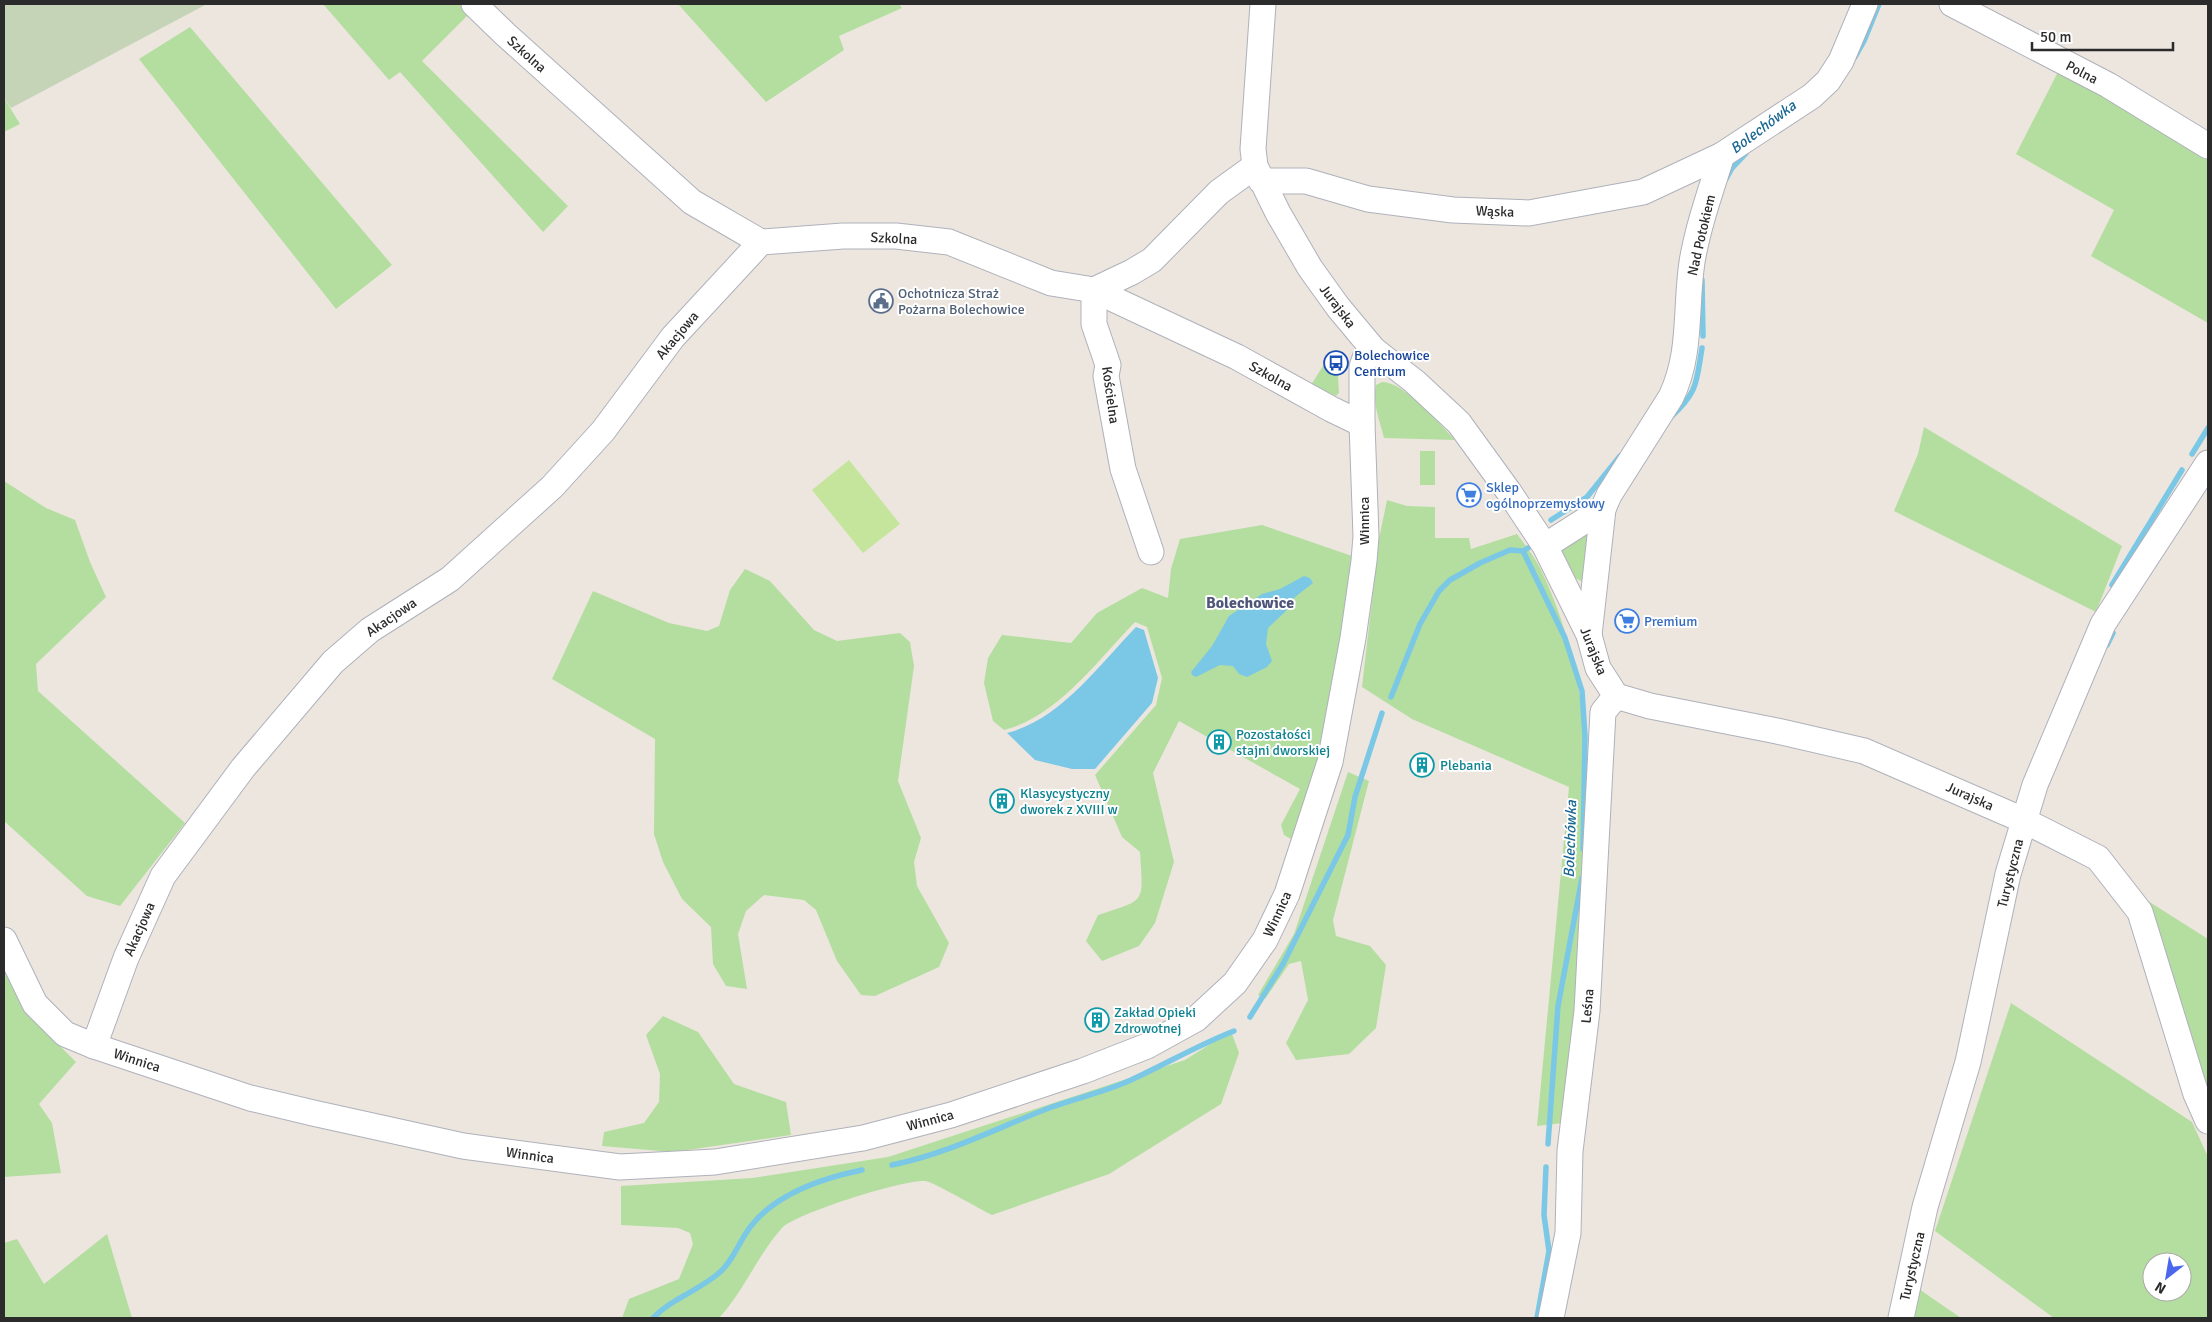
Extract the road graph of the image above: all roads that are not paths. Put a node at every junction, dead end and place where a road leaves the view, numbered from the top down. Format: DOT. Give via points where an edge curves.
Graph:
graph roads {
  1 [pos="474,4"];
  2 [pos="1263,4"];
  3 [pos="1865,4"];
  4 [pos="1952,4"];
  5 [pos="2208,146"];
  6 [pos="1722,155"];
  7 [pos="1258,174"];
  8 [pos="761,242"];
  9 [pos="1094,290"];
  10 [pos="1373,349"];
  11 [pos="1362,424"];
  12 [pos="2208,463"];
  13 [pos="1603,509"];
  14 [pos="1545,546"];
  15 [pos="1151,552"];
  16 [pos="1589,635"];
  17 [pos="1616,696"];
  18 [pos="2023,820"];
  19 [pos="4,940"];
  20 [pos="94,1046"];
  21 [pos="2208,1121"];
  22 [pos="1551,1318"];
  23 [pos="1901,1318"];
  1 -- 8 [label="street, Szkolna" via="692,202"];
  2 -- 7 [label="street, Jurajska" via="1253,149"];
  3 -- 6 [label="street" via="1841,61 1828,81 1812,96"];
  4 -- 5 [label="street, Polna" via="2108,85"];
  6 -- 7 [label="street, Wąska" via="1644,192 1529,213 1452,210 1368,199 1306,181"];
  6 -- 13 [label="street, Nad Potokiem" via="1692,262 1679,380"];
  7 -- 9 [label="street" via="1219,192 1152,260"];
  7 -- 10 [label="street, Jurajska" via="1310,268"];
  8 -- 9 [label="street, Szkolna" via="896,236 949,242 1050,283"];
  8 -- 20 [label="street, Akacjowa" via="673,337 603,431 552,487 450,579 370,630 333,662 243,768 163,876 126,958"];
  9 -- 11 [label="street, Szkolna" via="1237,357 1330,410"];
  9 -- 15 [label="street, Kościelna" via="1094,324 1108,364 1106,376 1123,469"];
  10 -- 11 [label="street, Winnica" via="1362,367"];
  10 -- 14 [label="street, Jurajska" via="1460,423"];
  11 -- 20 [label="street, Winnica" via="1366,536 1353,638 1330,762 1290,885 1265,940 1235,983 1196,1019 1147,1046 1083,1072 863,1138 715,1162 620,1167 463,1146 330,1117 250,1098"];
  12 -- 18 [label="street, Turystyczna" via="2103,624"];
  13 -- 14 [label="street"];
  13 -- 16 [label="street, Nad Potokiem"];
  14 -- 16 [label="street, Jurajska"];
  16 -- 17 [label="street, Jurajska" via="1598,668"];
  17 -- 18 [label="street, Jurajska" via="1864,751"];
  17 -- 22 [label="street, Leśna" via="1603,712 1587,1011 1570,1151 1568,1233"];
  18 -- 21 [label="street, Jurajska" via="2098,858 2140,912 2196,1094"];
  18 -- 23 [label="street, Turystyczna" via="2008,874 1968,1062 1926,1208"];
  19 -- 20 [label="street, Winnica" via="36,1004 65,1034"];
}
